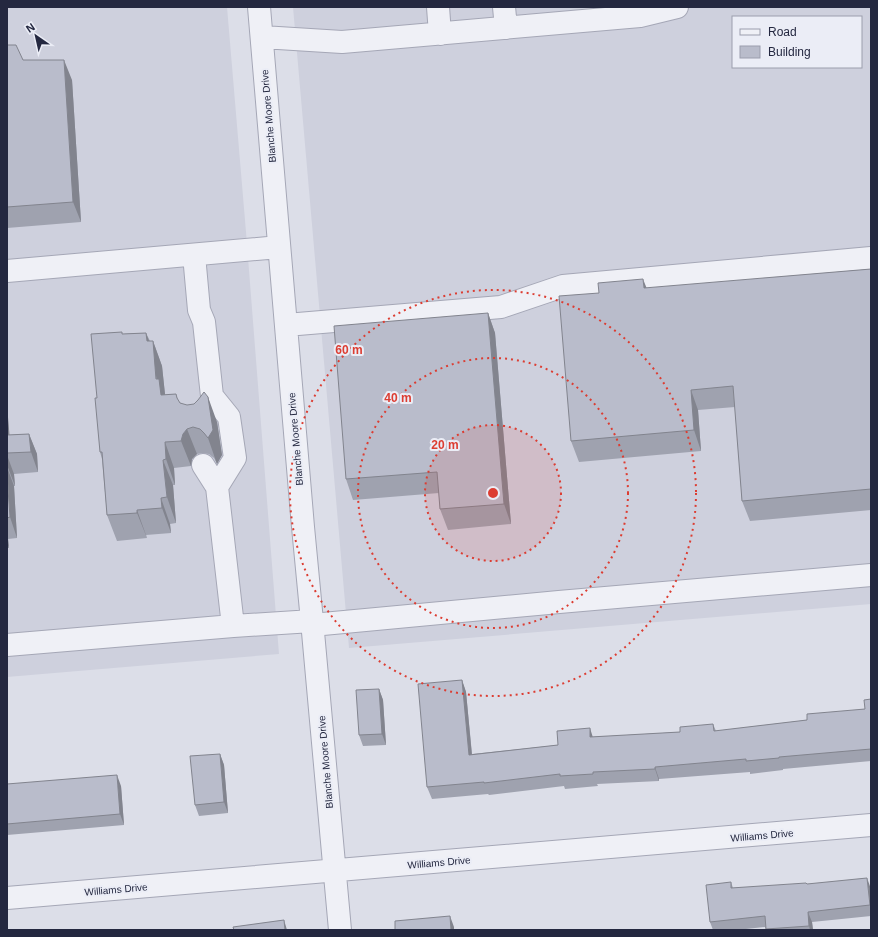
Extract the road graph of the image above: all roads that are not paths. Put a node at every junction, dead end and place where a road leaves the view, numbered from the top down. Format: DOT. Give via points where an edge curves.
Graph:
graph roads {
  1 [pos="259,7"];
  2 [pos="438,7"];
  3 [pos="676,7"];
  4 [pos="505,17"];
  5 [pos="440,34"];
  6 [pos="262,37"];
  7 [pos="279,247"];
  8 [pos="194,254"];
  9 [pos="871,258"];
  10 [pos="7,270"];
  11 [pos="286,325"];
  12 [pos="203,465"];
  13 [pos="217,487"];
  14 [pos="871,575"];
  15 [pos="312,623"];
  16 [pos="233,626"];
  17 [pos="7,646"];
  18 [pos="871,825"];
  19 [pos="336,871"];
  20 [pos="7,898"];
  21 [pos="340,930"];
  1 -- 6 [label="street, Blanche Moore Drive"];
  2 -- 5 [label="street"];
  3 -- 4 [label="street" via="640,16"];
  4 -- 5 [label="street"];
  5 -- 6 [label="street" via="342,42"];
  6 -- 7 [label="street, Blanche Moore Drive"];
  7 -- 8 [label="street"];
  7 -- 11 [label="street, Blanche Moore Drive"];
  8 -- 10 [label="street"];
  8 -- 13 [label="street" via="199,310 204,322 207,404 229,417 235,458"];
  9 -- 11 [label="street" via="563,286 501,307"];
  11 -- 15 [label="street, Blanche Moore Drive"];
  12 -- 13 [label="street"];
  13 -- 16 [label="street"];
  14 -- 15 [label="street"];
  15 -- 16 [label="street"];
  15 -- 19 [label="street, Blanche Moore Drive"];
  16 -- 17 [label="street"];
  18 -- 19 [label="street, Williams Drive"];
  19 -- 20 [label="street, Williams Drive"];
  19 -- 21 [label="street, Blanche Moore Drive"];
}
